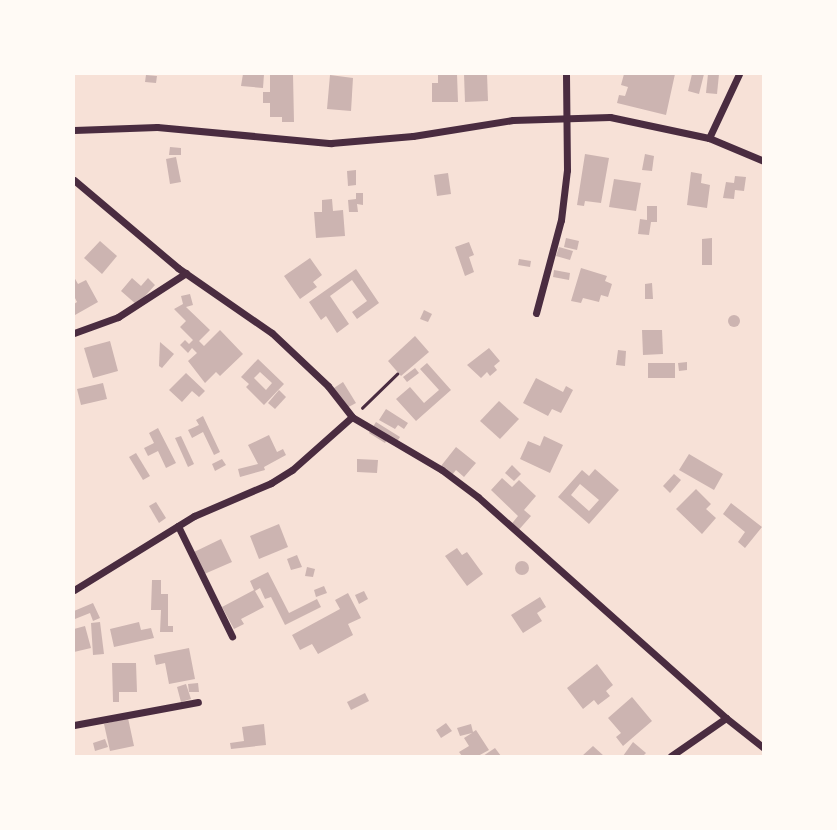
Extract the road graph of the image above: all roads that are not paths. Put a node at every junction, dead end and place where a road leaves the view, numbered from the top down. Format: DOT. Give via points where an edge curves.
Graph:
graph roads {
  1 [pos="566,74"];
  2 [pos="740,74"];
  3 [pos="567,116"];
  4 [pos="74,130"];
  5 [pos="709,138"];
  6 [pos="764,161"];
  7 [pos="74,180"];
  8 [pos="186,273"];
  9 [pos="536,313"];
  10 [pos="74,333"];
  11 [pos="352,418"];
  12 [pos="178,526"];
  13 [pos="74,590"];
  14 [pos="232,636"];
  15 [pos="198,702"];
  16 [pos="726,718"];
  17 [pos="74,725"];
  18 [pos="752,738"];
  19 [pos="764,738"];
  20 [pos="764,748"];
  21 [pos="671,757"];
  1 -- 3 [label="street"];
  2 -- 5 [label="street"];
  3 -- 4 [label="street" via="331,143 157,127"];
  3 -- 5 [label="street" via="643,121"];
  3 -- 9 [label="street" via="561,220"];
  5 -- 6 [label="street"];
  7 -- 8 [label="street"];
  8 -- 10 [label="street" via="118,317"];
  8 -- 11 [label="street" via="272,333 328,386"];
  11 -- 12 [label="street" via="292,470"];
  11 -- 16 [label="street" via="442,470 478,497"];
  12 -- 13 [label="street"];
  12 -- 14 [label="street"];
  15 -- 17 [label="street"];
  16 -- 18 [label="street"];
  16 -- 21 [label="street"];
  18 -- 19 [label="street"];
  18 -- 20 [label="street"];
}
